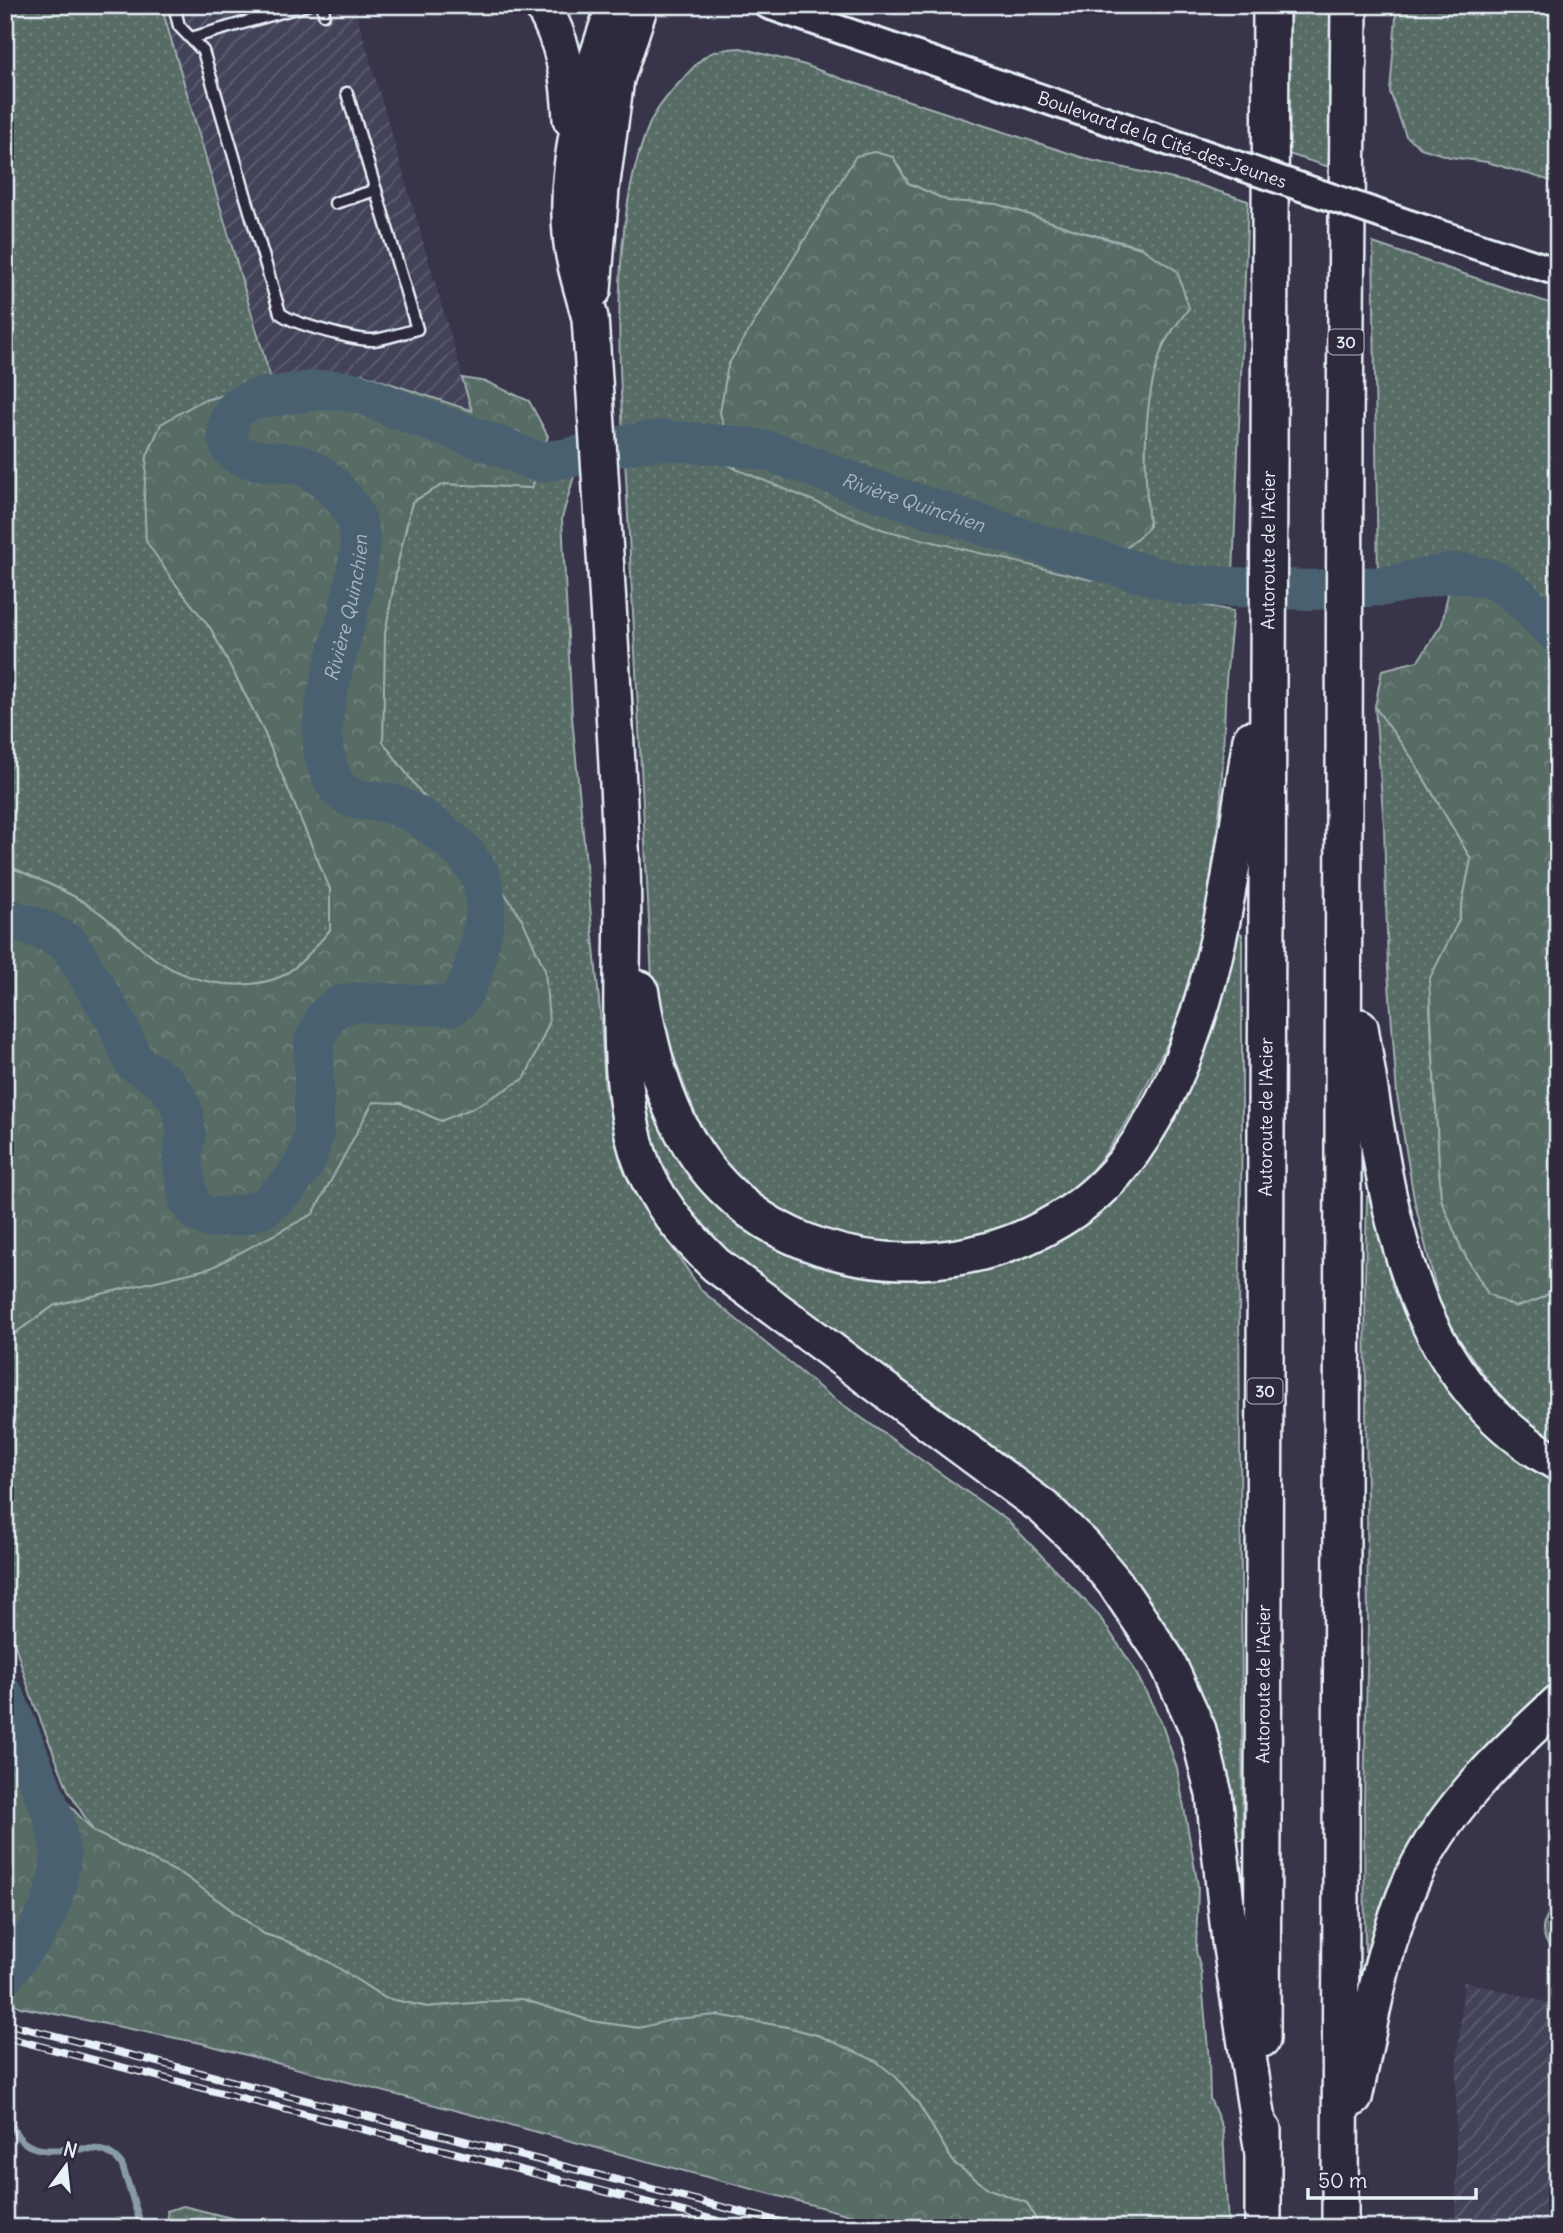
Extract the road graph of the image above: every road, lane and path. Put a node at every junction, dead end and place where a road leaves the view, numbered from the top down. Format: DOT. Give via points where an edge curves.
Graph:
graph roads {
  1 [pos="174,5"];
  2 [pos="306,5"];
  3 [pos="542,5"];
  4 [pos="615,5"];
  5 [pos="640,5"];
  6 [pos="768,5"];
  7 [pos="1271,5"];
  8 [pos="1349,5"];
  9 [pos="191,38"];
  10 [pos="348,93"];
  11 [pos="573,164"];
  12 [pos="376,190"];
  13 [pos="335,203"];
  14 [pos="1558,272"];
  15 [pos="590,318"];
  16 [pos="1269,619"];
  17 [pos="622,871"];
  18 [pos="1344,930"];
  19 [pos="1558,1462"];
  20 [pos="1558,1703"];
  21 [pos="1263,2153"];
  22 [pos="1340,2163"];
  23 [pos="1263,2228"];
  24 [pos="1340,2228"];
  1 -- 9 [label="lane" via="179,26"];
  2 -- 9 [label="lane"];
  3 -- 11 [label="highway" via="558,35 568,72"];
  4 -- 11 [label="highway" via="584,102"];
  5 -- 15 [label="highway" via="616,79"];
  6 -- 14 [label="main road, Boulevard de la Cité-des-Jeunes, bridge"];
  7 -- 16 [label="highway, Autoroute de l'Acier / 30"];
  8 -- 18 [label="highway, 30"];
  9 -- 12 [label="lane" via="203,51 280,313 286,318 365,340 417,329"];
  10 -- 12 [label="lane"];
  11 -- 15 [label="highway" via="571,237"];
  12 -- 13 [label="lane"];
  15 -- 17 [label="highway"];
  16 -- 17 [label="highway" via="1221,925 1201,1005 1175,1074 1133,1152 1113,1175 1067,1214 1006,1245 942,1260 839,1254 779,1231 723,1187 687,1139 660,1082 643,1008"];
  16 -- 21 [label="highway, Autoroute de l'Acier / 30"];
  17 -- 21 [label="highway" via="624,1042 631,1125 639,1155 668,1211 691,1241 724,1271 1044,1508 1115,1583 1166,1659 1198,1730 1214,1794 1230,1941"];
  18 -- 19 [label="highway" via="1387,1196 1416,1296 1468,1386 1511,1432"];
  18 -- 22 [label="highway, 30"];
  20 -- 22 [label="highway" via="1465,1797 1413,1877 1382,1969"];
  21 -- 23 [label="highway, Autoroute de l'Acier / 30"];
  22 -- 24 [label="highway, 30"];
}
